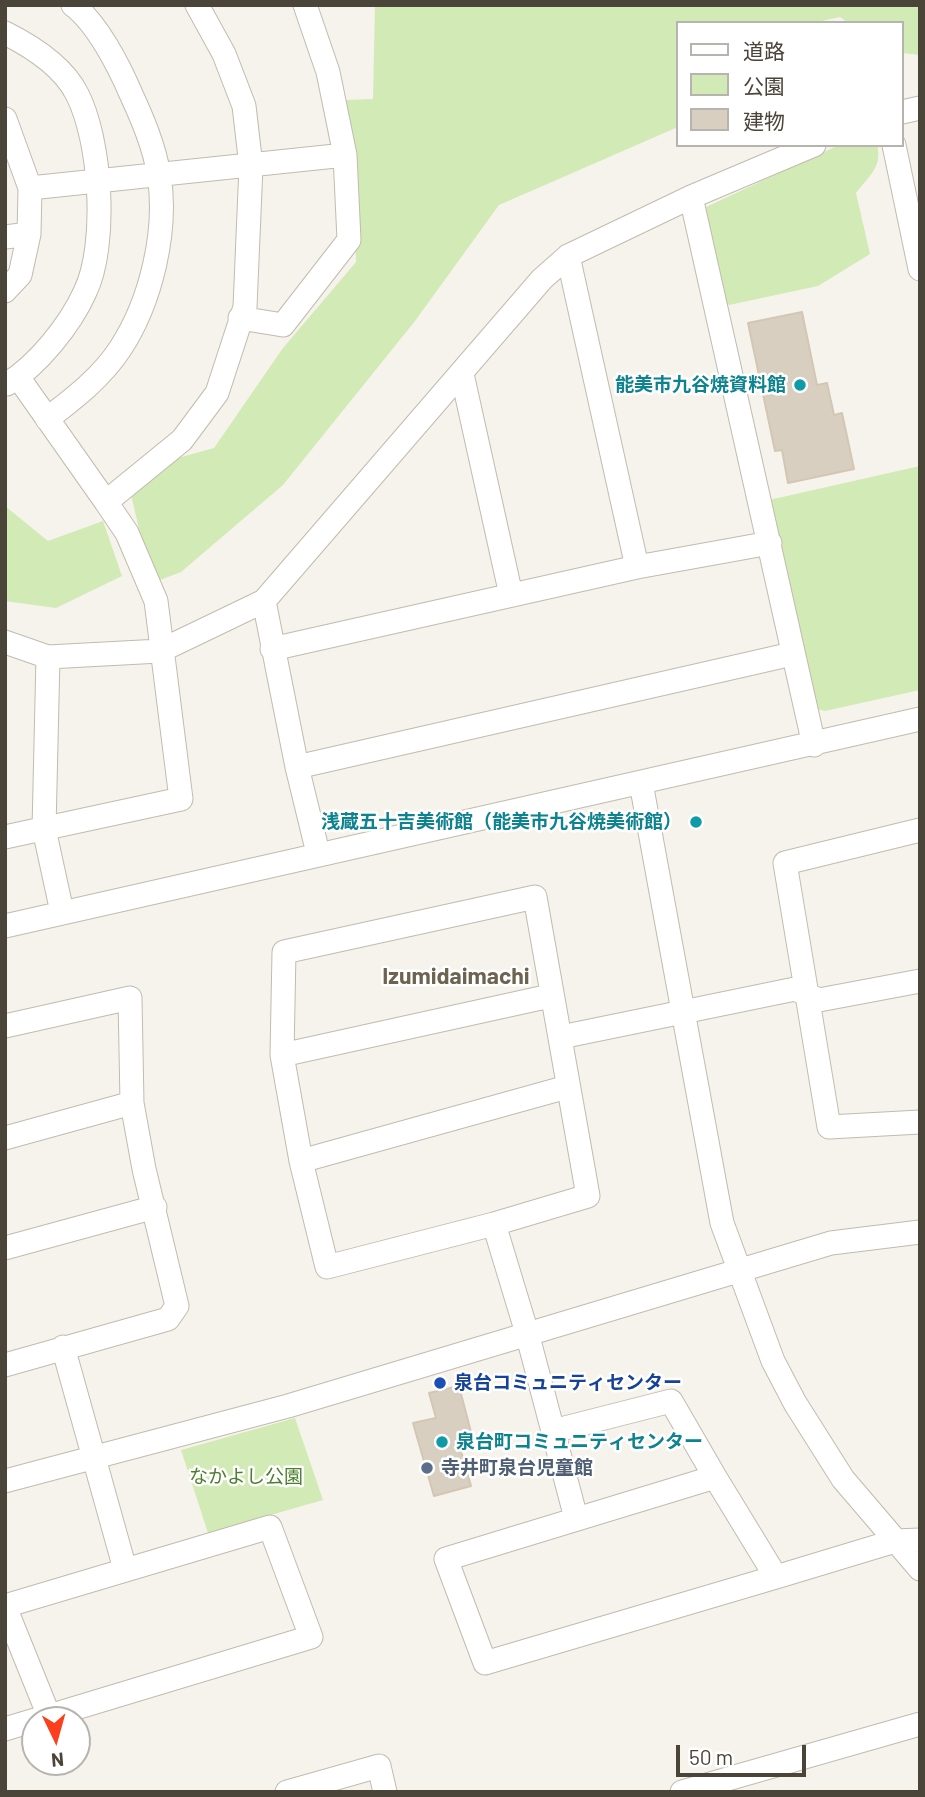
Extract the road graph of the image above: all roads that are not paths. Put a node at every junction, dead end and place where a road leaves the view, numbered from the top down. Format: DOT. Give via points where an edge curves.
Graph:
graph roads {
  1 [pos="197,5"];
  2 [pos="304,5"];
  3 [pos="84,8"];
  4 [pos="5,33"];
  5 [pos="5,118"];
  6 [pos="11,147"];
  7 [pos="809,147"];
  8 [pos="894,147"];
  9 [pos="345,155"];
  10 [pos="251,166"];
  11 [pos="159,175"];
  12 [pos="97,182"];
  13 [pos="30,188"];
  14 [pos="691,197"];
  15 [pos="30,234"];
  16 [pos="5,237"];
  17 [pos="568,256"];
  18 [pos="920,269"];
  19 [pos="5,291"];
  20 [pos="240,318"];
  21 [pos="462,374"];
  22 [pos="12,381"];
  23 [pos="47,419"];
  24 [pos="106,502"];
  25 [pos="770,543"];
  26 [pos="637,567"];
  27 [pos="511,595"];
  28 [pos="264,601"];
  29 [pos="5,642"];
  30 [pos="272,649"];
  31 [pos="160,651"];
  32 [pos="792,654"];
  33 [pos="48,657"];
  34 [pos="920,719"];
  35 [pos="814,745"];
  36 [pos="297,767"];
  37 [pos="641,783"];
  38 [pos="44,828"];
  39 [pos="920,830"];
  40 [pos="5,837"];
  41 [pos="318,853"];
  42 [pos="62,912"];
  43 [pos="5,926"];
  44 [pos="920,981"];
  45 [pos="806,994"];
  46 [pos="550,996"];
  47 [pos="684,1009"];
  48 [pos="5,1026"];
  49 [pos="561,1037"];
  50 [pos="282,1055"];
  51 [pos="567,1087"];
  52 [pos="132,1102"];
  53 [pos="920,1122"];
  54 [pos="5,1138"];
  55 [pos="301,1161"];
  56 [pos="155,1207"];
  57 [pos="494,1224"];
  58 [pos="920,1232"];
  59 [pos="5,1248"];
  60 [pos="739,1268"];
  61 [pos="527,1332"];
  62 [pos="63,1347"];
  63 [pos="5,1365"];
  64 [pos="553,1432"];
  65 [pos="92,1457"];
  66 [pos="715,1477"];
  67 [pos="5,1481"];
  68 [pos="576,1518"];
  69 [pos="920,1540"];
  70 [pos="895,1541"];
  71 [pos="125,1569"];
  72 [pos="920,1569"];
  73 [pos="776,1577"];
  74 [pos="5,1607"];
  75 [pos="36,1706"];
  76 [pos="83,1706"];
  77 [pos="920,1724"];
  78 [pos="287,1792"];
  79 [pos="385,1792"];
  80 [pos="682,1792"];
  1 -- 10 [label="street" via="225,54 244,106"];
  2 -- 9 [label="street" via="328,72"];
  3 -- 11 [label="street" via="119,67 146,127"];
  4 -- 12 [label="street" via="29,45 59,70 77,94 95,152"];
  5 -- 6 [label="street"];
  6 -- 13 [label="street"];
  7 -- 14 [label="street"];
  8 -- 18 [label="street"];
  9 -- 10 [label="street"];
  9 -- 20 [label="street" via="349,240 284,325"];
  10 -- 11 [label="street"];
  10 -- 20 [label="street" via="245,307"];
  11 -- 12 [label="street"];
  11 -- 23 [label="street" via="161,211 143,307 119,350 85,389"];
  12 -- 13 [label="street"];
  12 -- 22 [label="street" via="96,238 85,292 54,341"];
  13 -- 15 [label="street"];
  14 -- 17 [label="street"];
  14 -- 25 [label="street"];
  15 -- 16 [label="street"];
  15 -- 19 [label="street" via="20,275"];
  17 -- 21 [label="street" via="542,279"];
  17 -- 26 [label="street"];
  20 -- 24 [label="street" via="217,393 182,440"];
  21 -- 27 [label="street"];
  21 -- 28 [label="street"];
  22 -- 23 [label="street"];
  23 -- 24 [label="street"];
  24 -- 31 [label="street" via="127,533 156,601"];
  25 -- 26 [label="street"];
  25 -- 32 [label="street"];
  26 -- 27 [label="street"];
  27 -- 30 [label="street"];
  28 -- 30 [label="street"];
  28 -- 31 [label="street"];
  29 -- 33 [label="street"];
  30 -- 36 [label="street"];
  31 -- 33 [label="street"];
  31 -- 38 [label="street" via="181,799"];
  32 -- 35 [label="street"];
  32 -- 36 [label="street"];
  33 -- 38 [label="street"];
  34 -- 35 [label="street"];
  35 -- 37 [label="street"];
  36 -- 41 [label="street"];
  37 -- 41 [label="street"];
  37 -- 47 [label="street"];
  38 -- 40 [label="street"];
  38 -- 42 [label="street"];
  39 -- 45 [label="street" via="785,863"];
  41 -- 42 [label="street"];
  42 -- 43 [label="street"];
  44 -- 45 [label="street" via="819,1000"];
  45 -- 47 [label="street" via="795,989"];
  45 -- 53 [label="street" via="829,1127"];
  46 -- 49 [label="street"];
  46 -- 50 [label="street"];
  46 -- 50 [label="street" via="535,897 284,952"];
  47 -- 49 [label="street"];
  47 -- 60 [label="street" via="722,1223"];
  48 -- 52 [label="street" via="130,998"];
  49 -- 51 [label="street"];
  50 -- 55 [label="street"];
  51 -- 55 [label="street"];
  51 -- 57 [label="street" via="588,1196"];
  52 -- 54 [label="street"];
  52 -- 56 [label="street"];
  55 -- 57 [label="street" via="327,1267"];
  56 -- 59 [label="street"];
  56 -- 62 [label="street" via="177,1306 168,1319"];
  57 -- 61 [label="street"];
  58 -- 60 [label="street" via="831,1243"];
  60 -- 61 [label="street"];
  60 -- 70 [label="street" via="773,1360 801,1413 843,1479"];
  61 -- 64 [label="street"];
  61 -- 65 [label="street" via="288,1406"];
  62 -- 63 [label="street"];
  62 -- 65 [label="street"];
  64 -- 66 [label="street" via="671,1401"];
  64 -- 68 [label="street"];
  65 -- 67 [label="street"];
  65 -- 71 [label="street"];
  66 -- 68 [label="street"];
  66 -- 73 [label="street"];
  68 -- 73 [label="street" via="446,1559 485,1663"];
  69 -- 70 [label="street"];
  70 -- 72 [label="street"];
  70 -- 73 [label="street"];
  71 -- 74 [label="street"];
  71 -- 76 [label="street" via="270,1527 311,1637"];
  74 -- 75 [label="street"];
  77 -- 80 [label="street"];
  78 -- 79 [label="street" via="379,1766"];
}
